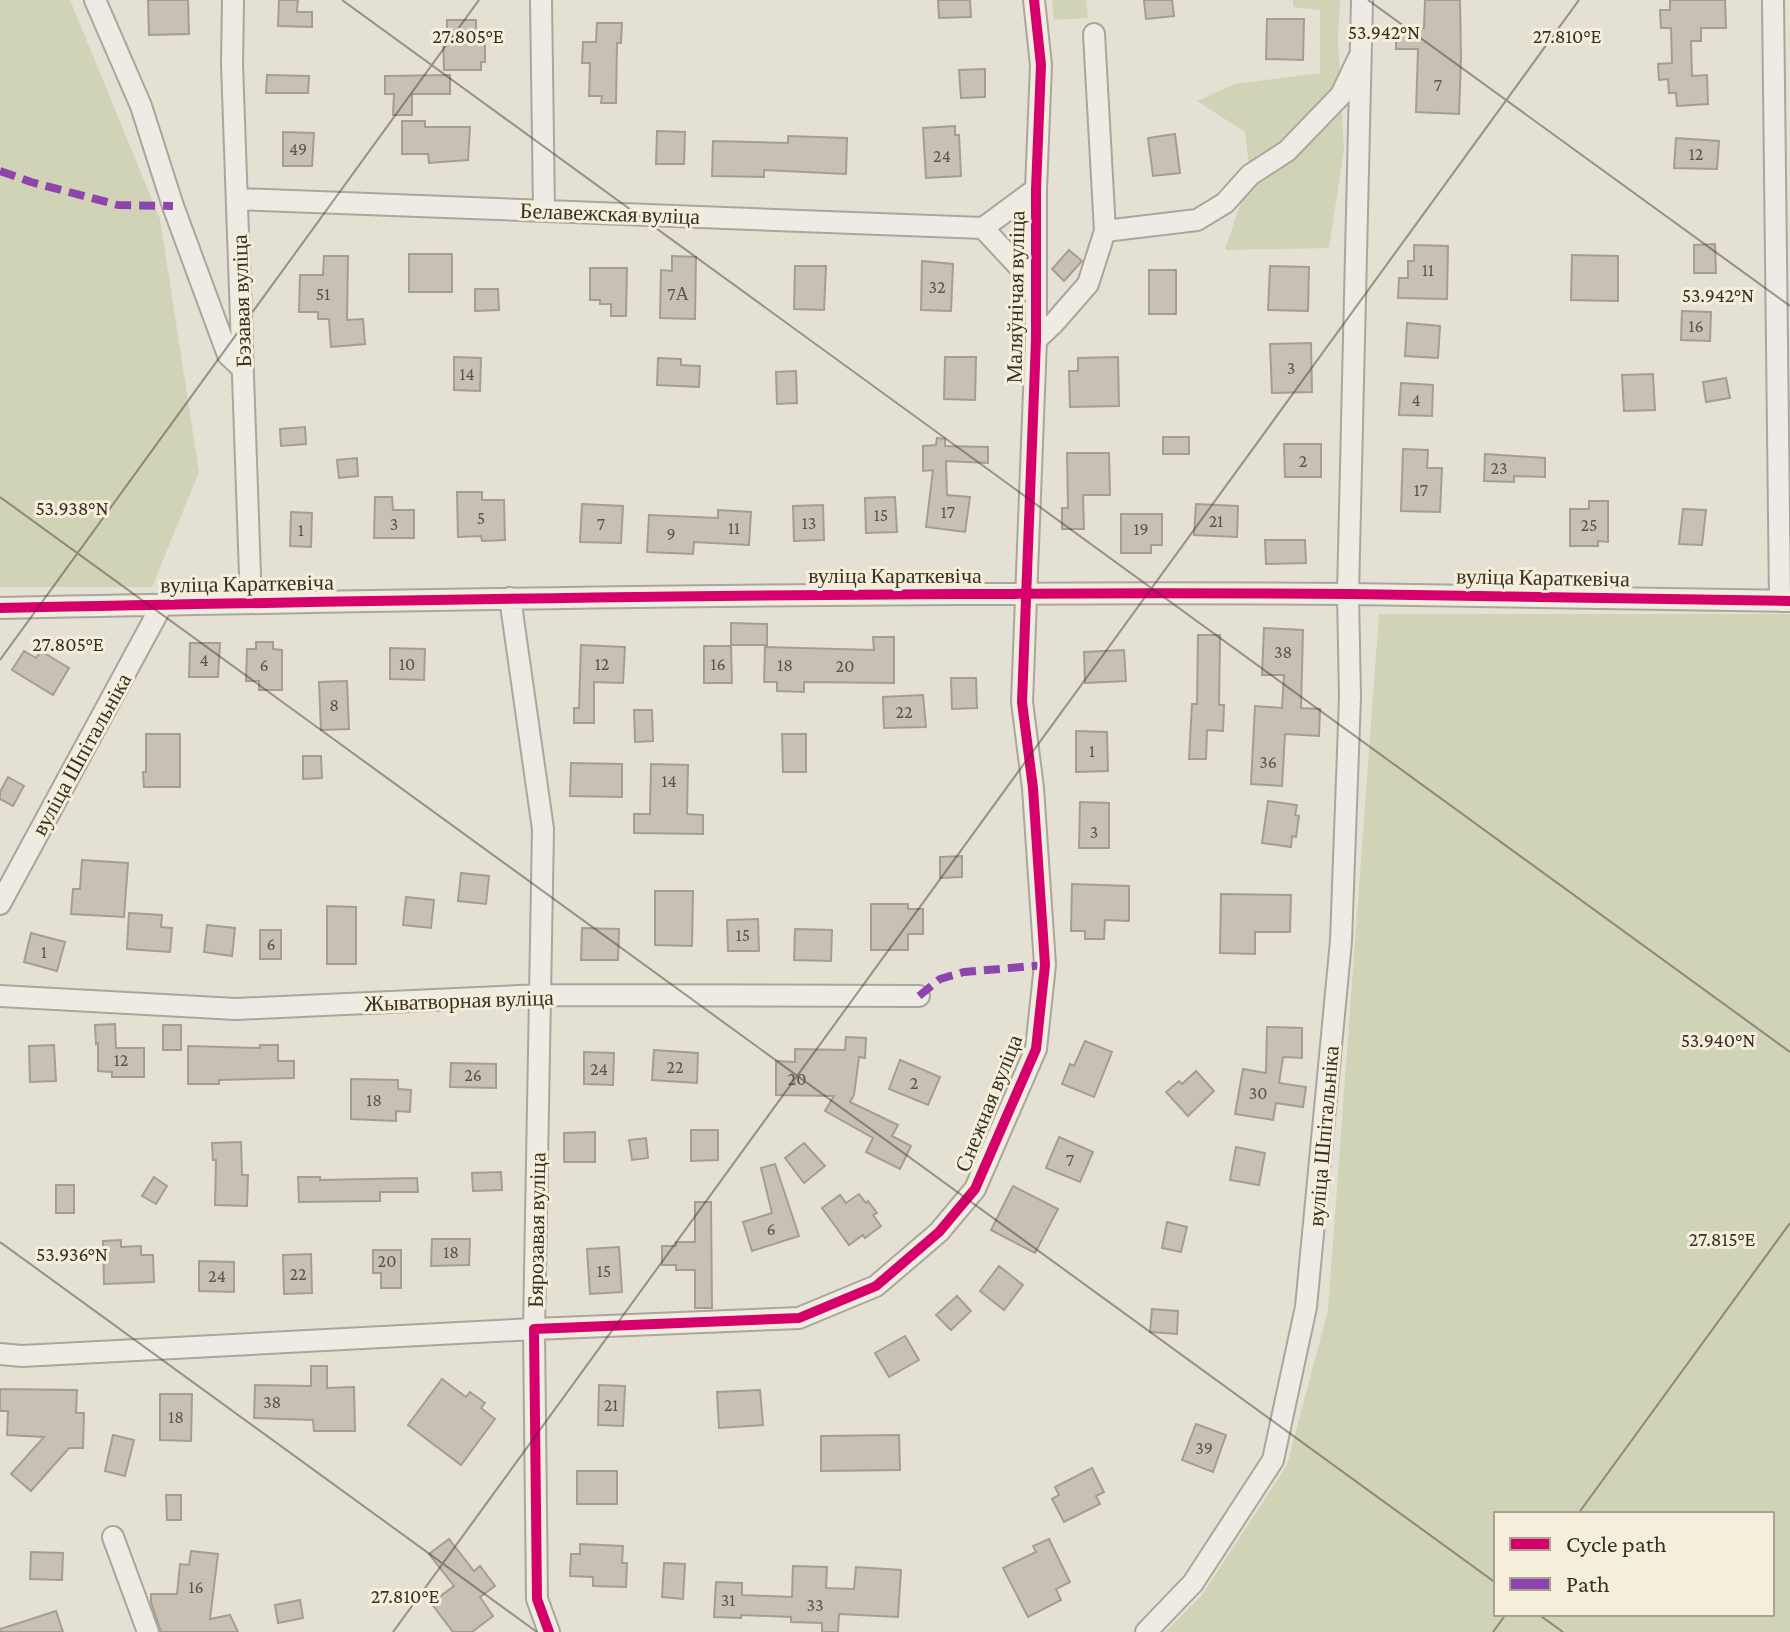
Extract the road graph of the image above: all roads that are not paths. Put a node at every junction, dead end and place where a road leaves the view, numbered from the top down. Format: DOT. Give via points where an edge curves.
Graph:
graph roads {
  1 [pos="95,0"];
  2 [pos="233,0"];
  3 [pos="541,0"];
  4 [pos="1034,0"];
  5 [pos="1362,0"];
  6 [pos="1773,0"];
  7 [pos="1094,34"];
  8 [pos="1362,52"];
  9 [pos="1036,189"];
  10 [pos="238,199"];
  11 [pos="544,210"];
  12 [pos="1783,213"];
  13 [pos="983,228"];
  14 [pos="1105,231"];
  15 [pos="1036,285"];
  16 [pos="1036,340"];
  17 [pos="243,369"];
  18 [pos="1027,594"];
  19 [pos="1348,594"];
  20 [pos="510,598"];
  21 [pos="1785,601"];
  22 [pos="251,603"];
  23 [pos="162,605"];
  24 [pos="0,608"];
  25 [pos="0,904"];
  26 [pos="541,995"];
  27 [pos="0,996"];
  28 [pos="919,996"];
  29 [pos="534,1329"];
  30 [pos="0,1354"];
  31 [pos="113,1537"];
  32 [pos="148,1632"];
  33 [pos="549,1632"];
  34 [pos="1146,1632"];
  1 -- 17 [label="street" via="141,106 228,355"];
  2 -- 10 [label="street, Бэзавая вуліца"];
  3 -- 11 [label="street"];
  4 -- 9 [label="street, Маляўнічая вуліца" via="1041,65"];
  5 -- 8 [label="street"];
  6 -- 12 [label="street"];
  7 -- 14 [label="street"];
  8 -- 14 [label="street" via="1341,95 1287,151 1250,175 1225,203 1197,220"];
  8 -- 19 [label="street"];
  9 -- 13 [label="street"];
  9 -- 15 [label="street, Маляўнічая вуліца"];
  10 -- 11 [label="street, Белавежская вуліца"];
  10 -- 17 [label="street, Бэзавая вуліца"];
  11 -- 13 [label="street, Белавежская вуліца"];
  12 -- 21 [label="street"];
  13 -- 15 [label="street"];
  14 -- 16 [label="street" via="1088,284"];
  15 -- 16 [label="street, Маляўнічая вуліца"];
  16 -- 18 [label="street, Маляўнічая вуліца"];
  17 -- 22 [label="street, Бэзавая вуліца"];
  18 -- 19 [label="street, вуліца Караткевіча"];
  18 -- 20 [label="street, вуліца Караткевіча"];
  18 -- 29 [label="street, Снежная вуліца" via="1022,702 1045,965 1036,1049 975,1189 939,1232 876,1286 799,1318"];
  19 -- 21 [label="street, вуліца Караткевіча"];
  19 -- 34 [label="street, вуліца Шпітальніка" via="1350,697 1341,941 1306,1307 1273,1460 1193,1583"];
  20 -- 22 [label="street, вуліца Караткевіча"];
  20 -- 26 [label="street, Бярозавая вуліца" via="543,829"];
  22 -- 23 [label="street, вуліца Караткевіча"];
  23 -- 24 [label="street, вуліца Караткевіча"];
  23 -- 25 [label="street, вуліца Шпітальніка"];
  26 -- 27 [label="street, Жыватворная вуліца" via="236,1009"];
  26 -- 28 [label="street, Жыватворная вуліца"];
  26 -- 29 [label="street, Бярозавая вуліца"];
  29 -- 30 [label="street, Бярозавая вуліца"];
  29 -- 33 [label="street" via="537,1599"];
  31 -- 32 [label="street"];
}
